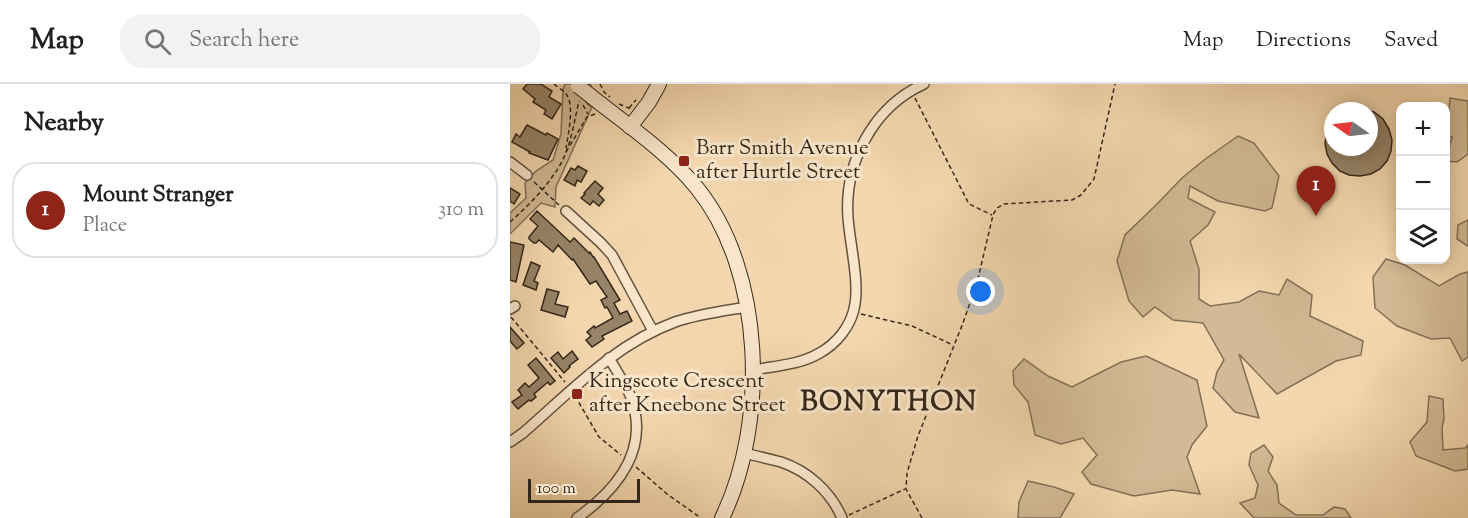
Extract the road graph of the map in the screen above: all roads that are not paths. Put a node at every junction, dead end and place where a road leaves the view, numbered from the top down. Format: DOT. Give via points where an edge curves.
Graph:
graph roads {
  1 [pos="659,84"];
  2 [pos="924,84"];
  3 [pos="580,90"];
  4 [pos="630,128"];
  5 [pos="510,162"];
  6 [pos="526,175"];
  7 [pos="566,211"];
  8 [pos="747,307"];
  9 [pos="653,331"];
  10 [pos="609,358"];
  11 [pos="753,370"];
  12 [pos="510,442"];
  13 [pos="744,453"];
  14 [pos="577,518"];
  15 [pos="722,518"];
  16 [pos="842,518"];
  1 -- 4 [label="street"];
  2 -- 11 [label="street" via="883,113 857,156 848,193 855,305 843,333 819,354 795,363"];
  3 -- 4 [label="street"];
  4 -- 8 [label="street" via="679,168 713,210 731,245"];
  5 -- 6 [label="street"];
  7 -- 9 [label="street" via="612,255"];
  8 -- 9 [label="street" via="687,319"];
  8 -- 11 [label="street"];
  9 -- 10 [label="street"];
  10 -- 12 [label="street"];
  10 -- 14 [label="street" via="630,395 636,429 634,445 622,476"];
  11 -- 13 [label="street"];
  13 -- 15 [label="street"];
  13 -- 16 [label="street" via="783,463 810,477 831,498"];
}
